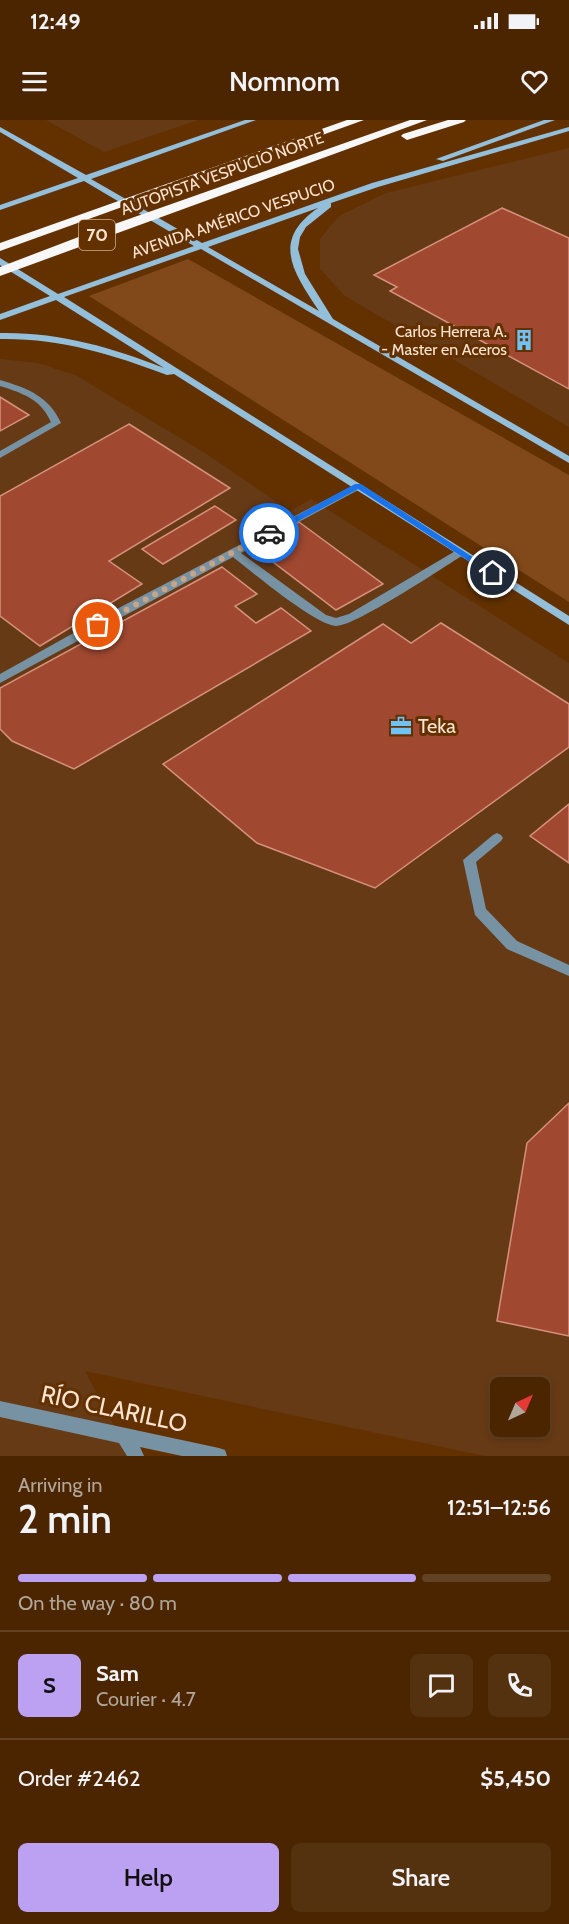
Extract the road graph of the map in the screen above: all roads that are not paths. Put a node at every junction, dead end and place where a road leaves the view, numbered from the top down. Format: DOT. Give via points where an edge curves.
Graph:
graph roads {
  1 [pos="252,120"];
  2 [pos="358,120"];
  3 [pos="421,120"];
  4 [pos="460,120"];
  5 [pos="551,120"];
  6 [pos="0,129"];
  7 [pos="569,129"];
  8 [pos="303,161"];
  9 [pos="84,178"];
  10 [pos="375,185"];
  11 [pos="339,197"];
  12 [pos="0,208"];
  13 [pos="199,245"];
  14 [pos="0,247"];
  15 [pos="0,261"];
  16 [pos="0,272"];
  17 [pos="57,295"];
  18 [pos="0,317"];
  19 [pos="330,320"];
  20 [pos="0,336"];
  21 [pos="0,383"];
  22 [pos="197,384"];
  23 [pos="0,455"];
  24 [pos="569,460"];
  25 [pos="358,486"];
  26 [pos="233,552"];
  27 [pos="461,552"];
  28 [pos="569,621"];
  29 [pos="0,680"];
  30 [pos="497,838"];
  31 [pos="569,971"];
  32 [pos="0,1409"];
  33 [pos="125,1437"];
  34 [pos="136,1456"];
  35 [pos="219,1456"];
  1 -- 9 [label="street"];
  2 -- 14 [label="highway, AUTOPISTA VESPUCIO NORTE / 70"];
  3 -- 8 [label="highway, AUTOPISTA VESPUCIO NORTE / 70"];
  4 -- 8 [label="highway"];
  5 -- 10 [label="street, AVENIDA AMÉRICO VESPUCIO"];
  6 -- 9 [label="street"];
  7 -- 10 [label="street, AVENIDA AMÉRICO VESPUCIO"];
  8 -- 16 [label="highway, AUTOPISTA VESPUCIO NORTE / 70"];
  9 -- 12 [label="street"];
  9 -- 13 [label="street"];
  10 -- 11 [label="street, AVENIDA AMÉRICO VESPUCIO"];
  11 -- 13 [label="street, AVENIDA AMÉRICO VESPUCIO"];
  11 -- 19 [label="street" via="302,225 294,243 300,273"];
  13 -- 17 [label="street, AVENIDA AMÉRICO VESPUCIO"];
  13 -- 19 [label="street"];
  15 -- 17 [label="street"];
  17 -- 18 [label="street, AVENIDA AMÉRICO VESPUCIO"];
  17 -- 22 [label="street"];
  19 -- 24 [label="street"];
  20 -- 22 [label="street" via="40,336 87,344"];
  21 -- 23 [label="street" via="31,393 51,409 56,423"];
  22 -- 25 [label="street"];
  25 -- 26 [label="street"];
  25 -- 27 [label="street"];
  26 -- 27 [label="street" via="322,618 336,622 353,618"];
  26 -- 29 [label="street"];
  27 -- 28 [label="street"];
  30 -- 31 [label="street" via="469,860 480,911 512,945"];
  32 -- 33 [label="street, RÍO CLARILLO"];
  33 -- 34 [label="street"];
  33 -- 35 [label="street, RÍO CLARILLO"];
}
